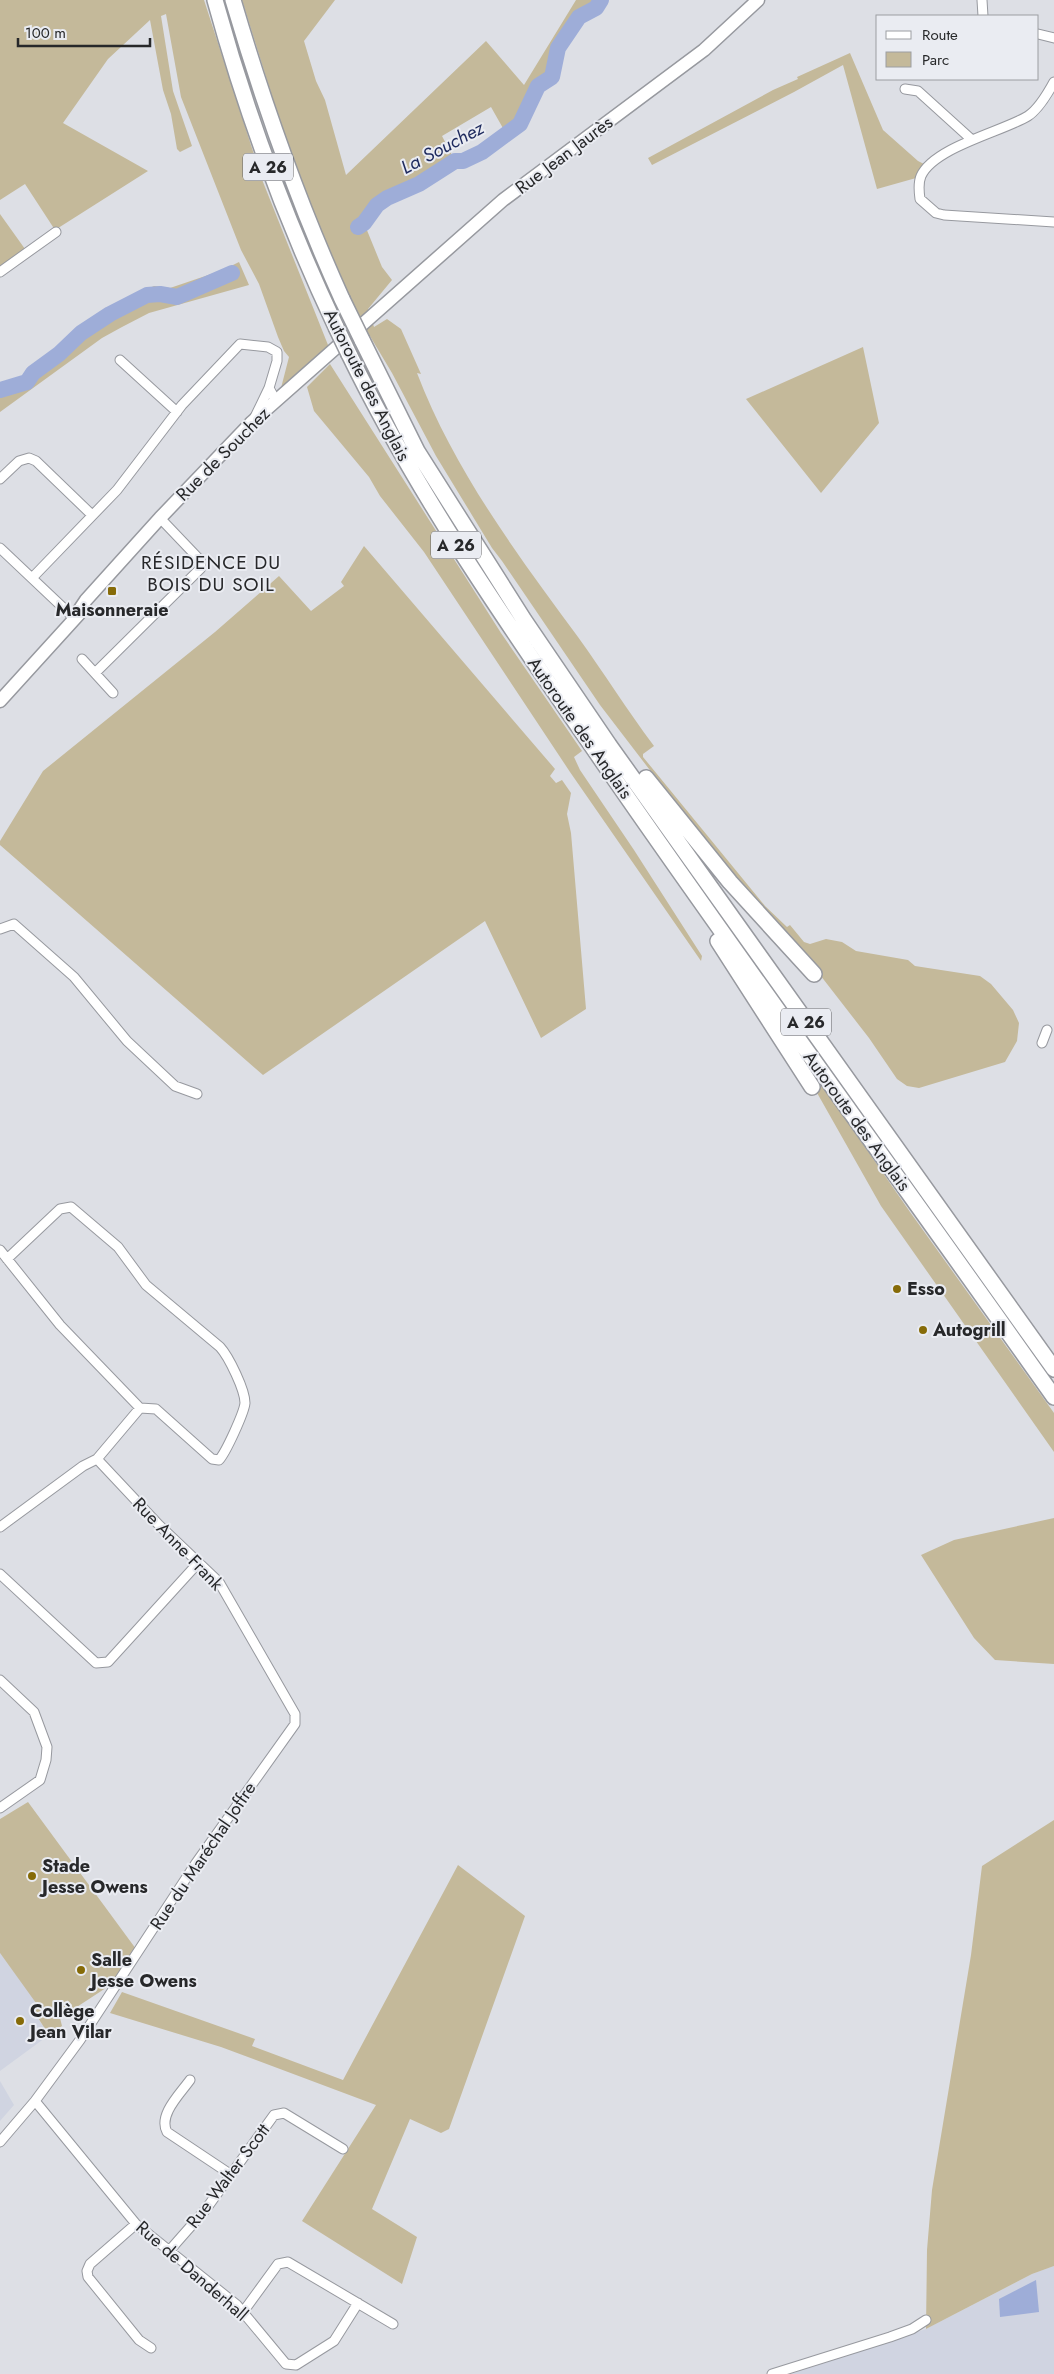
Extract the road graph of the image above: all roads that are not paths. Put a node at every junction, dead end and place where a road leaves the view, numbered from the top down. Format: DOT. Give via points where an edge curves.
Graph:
graph roads {
  1 [pos="215,0"];
  2 [pos="233,0"];
  3 [pos="758,0"];
  4 [pos="982,0"];
  5 [pos="983,15"];
  6 [pos="1039,34"];
  7 [pos="1054,38"];
  8 [pos="1054,83"];
  9 [pos="905,89"];
  10 [pos="971,139"];
  11 [pos="1054,222"];
  12 [pos="56,232"];
  13 [pos="0,272"];
  14 [pos="120,360"];
  15 [pos="269,388"];
  16 [pos="276,401"];
  17 [pos="177,412"];
  18 [pos="252,422"];
  19 [pos="0,479"];
  20 [pos="92,514"];
  21 [pos="163,520"];
  22 [pos="0,548"];
  23 [pos="33,577"];
  24 [pos="74,618"];
  25 [pos="82,659"];
  26 [pos="95,673"];
  27 [pos="561,673"];
  28 [pos="113,693"];
  29 [pos="0,701"];
  30 [pos="680,874"];
  31 [pos="0,929"];
  32 [pos="814,974"];
  33 [pos="1048,1030"];
  34 [pos="1042,1043"];
  35 [pos="812,1087"];
  36 [pos="197,1094"];
  37 [pos="0,1250"];
  38 [pos="7,1259"];
  39 [pos="1054,1369"];
  40 [pos="1054,1397"];
  41 [pos="140,1408"];
  42 [pos="97,1459"];
  43 [pos="0,1527"];
  44 [pos="199,1562"];
  45 [pos="0,1574"];
  46 [pos="0,1680"];
  47 [pos="295,1714"];
  48 [pos="0,1808"];
  49 [pos="190,2080"];
  50 [pos="35,2101"];
  51 [pos="0,2142"];
  52 [pos="343,2149"];
  53 [pos="230,2174"];
  54 [pos="136,2224"];
  55 [pos="170,2251"];
  56 [pos="358,2303"];
  57 [pos="243,2312"];
  58 [pos="926,2320"];
  59 [pos="393,2324"];
  60 [pos="151,2348"];
  61 [pos="772,2374"];
  1 -- 30 [label="highway, Autoroute des Anglais / A 26, bridge" via="241,90 280,201 373,403 472,570"];
  2 -- 27 [label="highway, Autoroute des Anglais / A 26, bridge" via="276,135 309,224 342,299 417,451"];
  3 -- 16 [label="main road, Rue Jean Jaurès" via="704,50 504,200"];
  4 -- 5 [label="street"];
  6 -- 7 [label="street"];
  8 -- 10 [label="street" via="1028,116"];
  9 -- 10 [label="street" via="918,91"];
  10 -- 11 [label="street" via="928,166 919,185 920,199 924,204 944,215"];
  12 -- 13 [label="street"];
  14 -- 17 [label="street"];
  15 -- 16 [label="street"];
  15 -- 17 [label="street" via="277,356 273,348 240,344"];
  15 -- 18 [label="street"];
  16 -- 18 [label="main road, Rue de Souchez"];
  16 -- 21 [label="main road, Rue de Souchez"];
  17 -- 20 [label="street" via="117,490"];
  18 -- 21 [label="main road, Rue de Souchez"];
  19 -- 20 [label="street" via="19,461 29,458"];
  20 -- 23 [label="street"];
  21 -- 24 [label="main road, Rue de Souchez" via="86,600"];
  21 -- 26 [label="street" via="201,561 201,568"];
  22 -- 23 [label="street"];
  23 -- 24 [label="street"];
  24 -- 29 [label="main road, Rue de Souchez"];
  25 -- 26 [label="street"];
  26 -- 28 [label="street"];
  27 -- 32 [label="highway" via="583,692 702,850"];
  27 -- 39 [label="highway, Autoroute des Anglais / A 26"];
  30 -- 35 [label="highway" via="747,990"];
  30 -- 40 [label="highway, Autoroute des Anglais / A 26"];
  31 -- 36 [label="street" via="14,924 74,977 127,1042 175,1086"];
  33 -- 34 [label="street"];
  37 -- 38 [label="street"];
  38 -- 41 [label="street" via="60,1324"];
  38 -- 41 [label="street" via="60,1209 71,1207 118,1247 146,1285 220,1346 243,1393 245,1404 220,1460 212,1459 156,1409"];
  41 -- 42 [label="street"];
  42 -- 43 [label="street"];
  42 -- 44 [label="street, Rue Anne Frank"];
  44 -- 45 [label="street" via="108,1662 101,1663 96,1663"];
  44 -- 47 [label="street, Rue Anne Frank" via="219,1582"];
  46 -- 48 [label="street" via="34,1712 47,1747 40,1780"];
  47 -- 50 [label="street, Rue du Maréchal Joffre" via="295,1724 280,1747 238,1802 97,2016"];
  49 -- 53 [label="street" via="164,2118 164,2126 167,2132"];
  50 -- 51 [label="street, Rue du Maréchal Joffre"];
  50 -- 54 [label="street, Rue de Danderhall"];
  52 -- 53 [label="street, Rue Walter Scott" via="284,2113 274,2115"];
  53 -- 55 [label="street, Rue Walter Scott" via="206,2209"];
  54 -- 55 [label="street, Rue de Danderhall"];
  54 -- 60 [label="street" via="90,2264 87,2271 88,2277 139,2340"];
  55 -- 57 [label="street, Rue de Danderhall"];
  56 -- 57 [label="street" via="283,2261"];
  56 -- 57 [label="street, Rue de Danderhall" via="334,2342 296,2365 286,2364"];
  56 -- 59 [label="street"];
  58 -- 61 [label="street" via="890,2337"];
}
